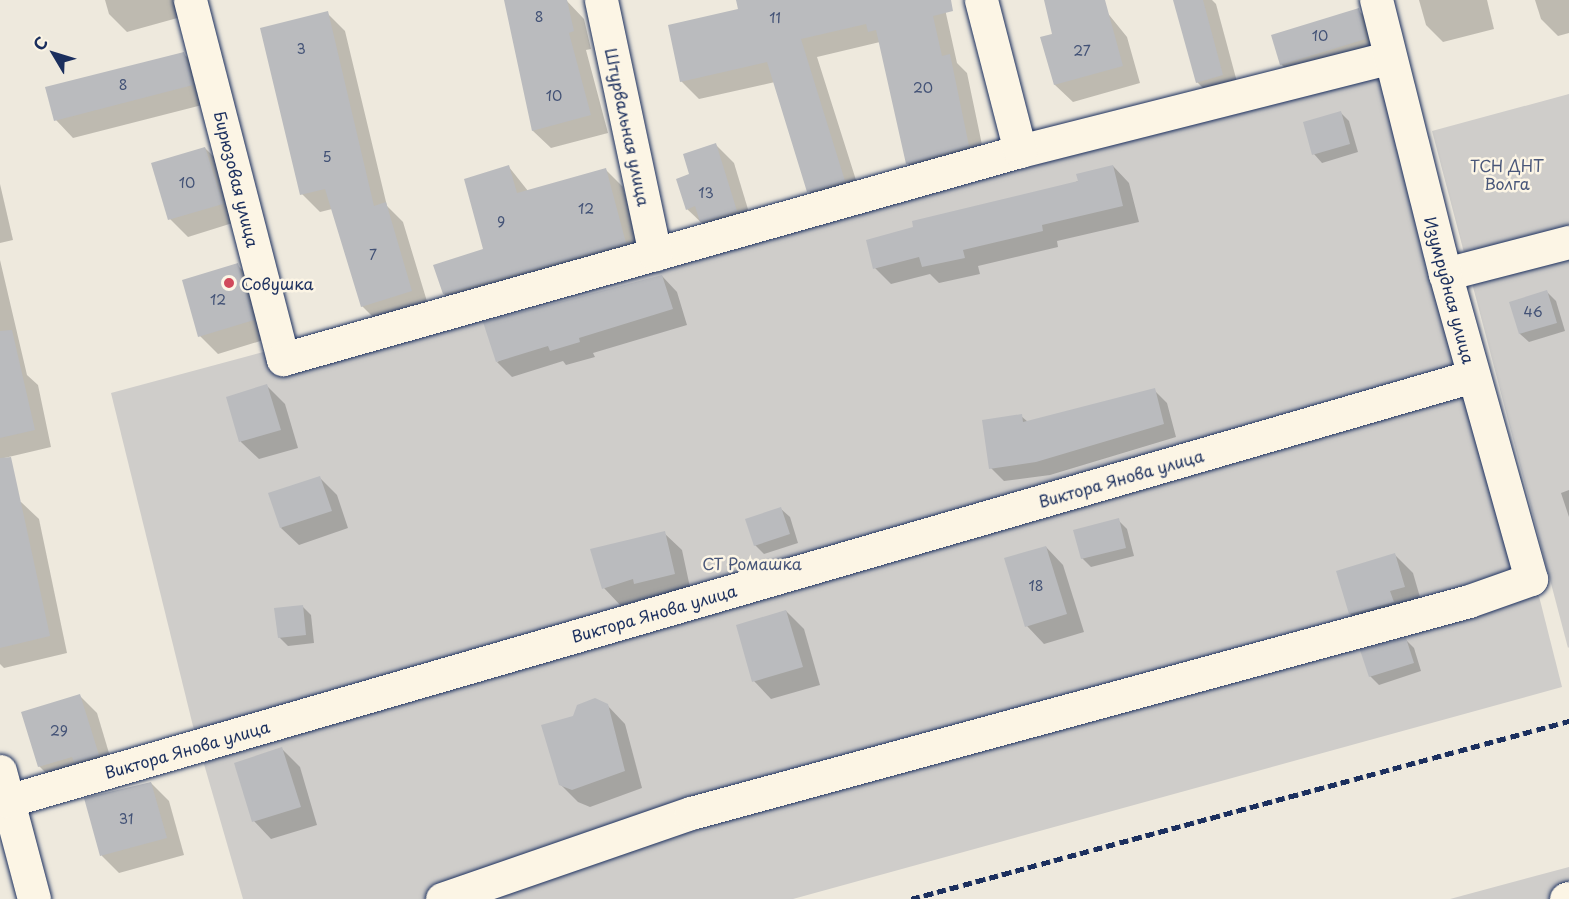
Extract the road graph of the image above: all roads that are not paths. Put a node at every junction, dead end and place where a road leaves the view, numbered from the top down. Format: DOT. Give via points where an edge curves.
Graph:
graph roads {
  1 [pos="190,0"];
  2 [pos="601,0"];
  3 [pos="981,0"];
  4 [pos="1376,0"];
  5 [pos="1389,58"];
  6 [pos="1020,151"];
  7 [pos="1569,242"];
  8 [pos="655,254"];
  9 [pos="1445,274"];
  10 [pos="1473,376"];
  11 [pos="4,786"];
  12 [pos="34,899"];
  13 [pos="442,899"];
  1 -- 8 [label="street, Бирюзовая улица" via="283,359"];
  2 -- 8 [label="street, Штурвальная улица"];
  3 -- 6 [label="street"];
  4 -- 5 [label="street, Изумрудная улица"];
  5 -- 6 [label="street"];
  5 -- 9 [label="street, Изумрудная улица"];
  6 -- 8 [label="street"];
  7 -- 9 [label="street"];
  9 -- 10 [label="street, Изумрудная улица"];
  10 -- 11 [label="street, Виктора Янова улица"];
  10 -- 13 [label="street, Изумрудная улица" via="1531,579 1469,601 691,813"];
  11 -- 12 [label="street"];
}
